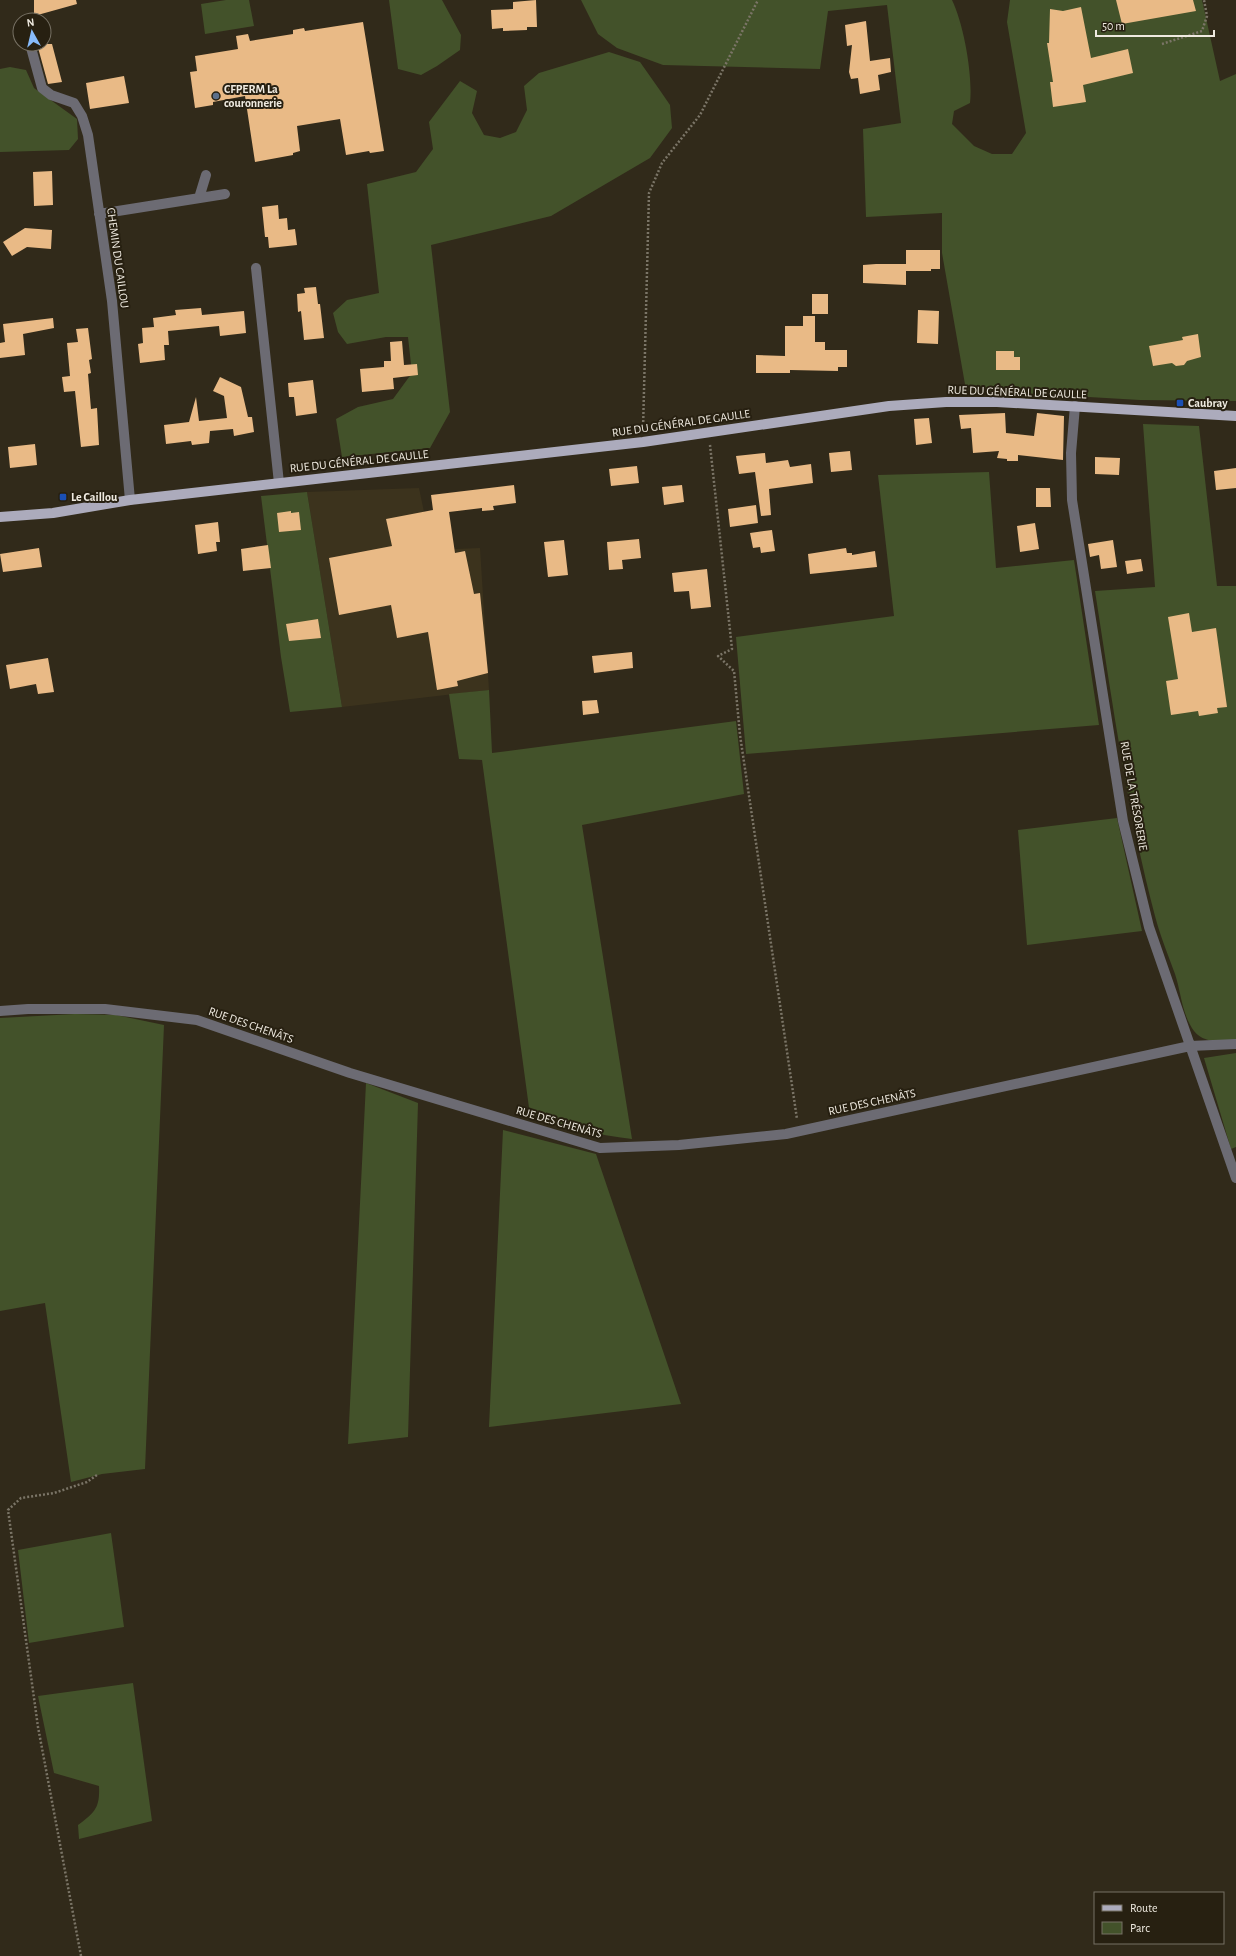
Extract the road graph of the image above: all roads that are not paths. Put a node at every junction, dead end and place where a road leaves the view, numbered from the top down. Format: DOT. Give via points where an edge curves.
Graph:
graph roads {
  1 [pos="32,52"];
  2 [pos="206,175"];
  3 [pos="225,194"];
  4 [pos="199,198"];
  5 [pos="99,214"];
  6 [pos="256,268"];
  7 [pos="1075,406"];
  8 [pos="1236,416"];
  9 [pos="279,483"];
  10 [pos="130,500"];
  11 [pos="0,517"];
  12 [pos="0,1011"];
  13 [pos="1236,1044"];
  14 [pos="1190,1046"];
  15 [pos="1236,1178"];
  1 -- 5 [label="street, CHEMIN DU CAILLOU" via="42,88 51,95 74,103 82,116 88,135"];
  2 -- 4 [label="street"];
  3 -- 4 [label="street"];
  4 -- 5 [label="street"];
  5 -- 10 [label="street, CHEMIN DU CAILLOU" via="112,301"];
  6 -- 9 [label="street"];
  7 -- 8 [label="main road, RUE DU GÉNÉRAL DE GAULLE"];
  7 -- 9 [label="main road, RUE DU GÉNÉRAL DE GAULLE" via="997,402 903,405 708,434"];
  7 -- 14 [label="street, RUE DE LA TRÉSORERIE" via="1071,453 1072,500 1123,821 1149,927"];
  9 -- 10 [label="main road, RUE DU GÉNÉRAL DE GAULLE"];
  10 -- 11 [label="main road, RUE DU GÉNÉRAL DE GAULLE" via="53,513"];
  12 -- 14 [label="street, RUE DES CHENÂTS" via="105,1009 197,1020 350,1073 600,1148 679,1145 799,1132"];
  13 -- 14 [label="street, RUE DES CHENÂTS"];
  14 -- 15 [label="street, RUE DE LA TRÉSORERIE"];
}
